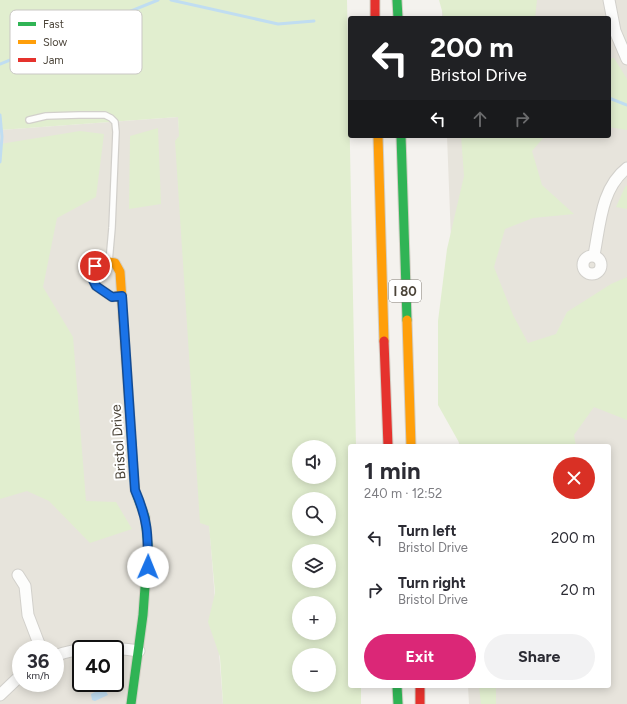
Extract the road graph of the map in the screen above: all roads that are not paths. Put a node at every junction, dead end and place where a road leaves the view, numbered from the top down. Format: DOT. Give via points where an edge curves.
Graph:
graph roads {
  1 [pos="375,0"];
  2 [pos="397,0"];
  3 [pos="609,0"];
  4 [pos="375,16"];
  5 [pos="398,16"];
  6 [pos="627,58"];
  7 [pos="29,120"];
  8 [pos="378,138"];
  9 [pos="401,138"];
  10 [pos="627,168"];
  11 [pos="594,255"];
  12 [pos="109,262"];
  13 [pos="122,296"];
  14 [pos="388,444"];
  15 [pos="411,444"];
  16 [pos="18,575"];
  17 [pos="38,640"];
  18 [pos="139,651"];
  19 [pos="64,653"];
  20 [pos="12,684"];
  21 [pos="397,688"];
  22 [pos="420,688"];
  23 [pos="0,695"];
  24 [pos="131,704"];
  25 [pos="398,704"];
  26 [pos="420,704"];
  1 -- 4 [label="main road"];
  2 -- 5 [label="main road"];
  3 -- 6 [label="street" via="615,31"];
  7 -- 12 [label="lane" via="46,116 105,115 115,122"];
  8 -- 14 [label="main road, I 80"];
  9 -- 15 [label="main road, I 80"];
  10 -- 11 [label="street" via="611,186 603,207"];
  12 -- 13 [label="main road, Bristol Drive" via="115,263 120,272"];
  12 -- 13 [label="main road" via="103,261 95,266 91,276 96,286 112,297"];
  13 -- 18 [label="main road, Bristol Drive" via="135,490 146,520 148,536 148,567"];
  16 -- 17 [label="street" via="25,586 28,615"];
  18 -- 19 [label="street" via="91,647"];
  18 -- 24 [label="main road, Bristol Drive"];
  20 -- 23 [label="street"];
  21 -- 25 [label="main road"];
  22 -- 26 [label="main road"];
}
